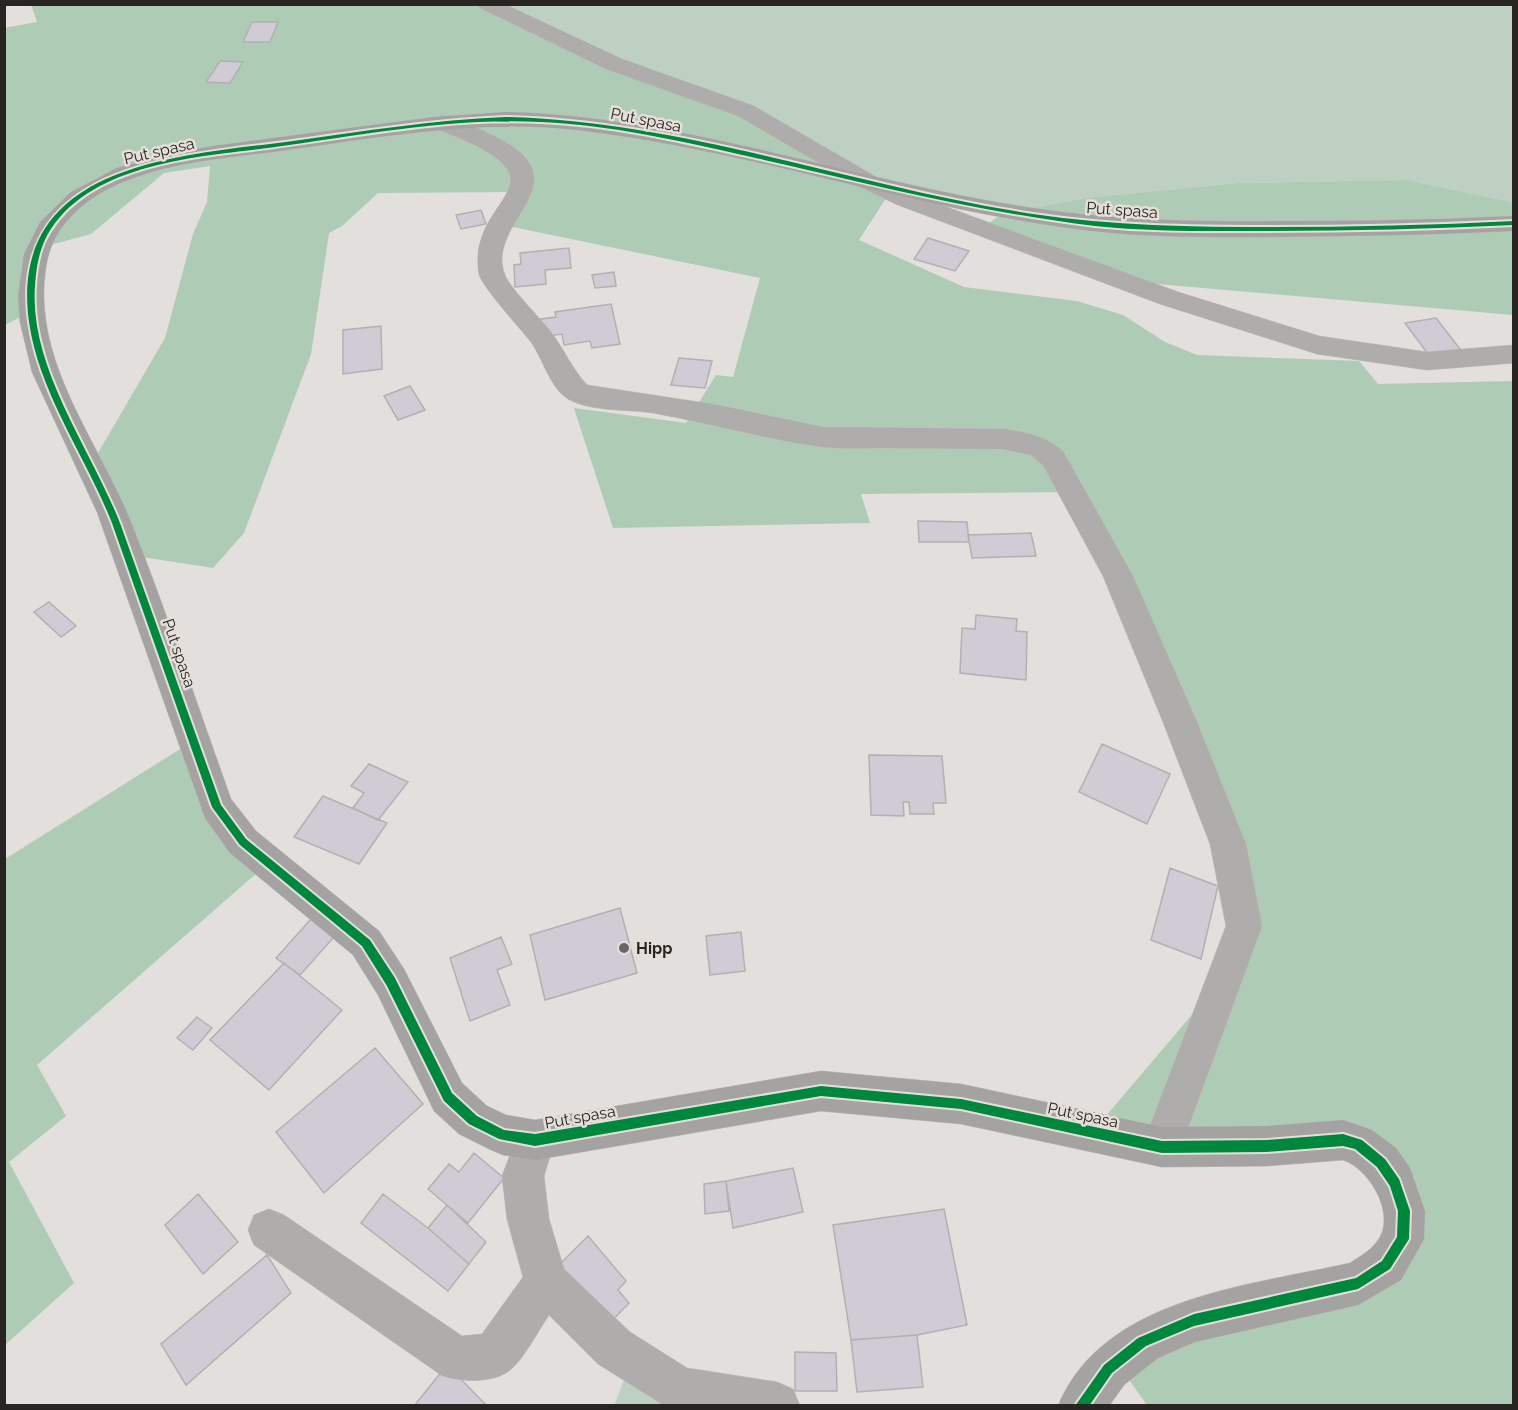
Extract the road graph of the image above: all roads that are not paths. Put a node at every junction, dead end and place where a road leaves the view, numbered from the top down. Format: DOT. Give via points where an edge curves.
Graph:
graph roads {
  1 [pos="487,4"];
  2 [pos="442,123"];
  3 [pos="870,183"];
  4 [pos="1514,223"];
  5 [pos="1514,354"];
  6 [pos="535,1140"];
  7 [pos="1162,1147"];
  8 [pos="269,1230"];
  9 [pos="546,1282"];
  10 [pos="777,1405"];
  11 [pos="1081,1406"];
  1 -- 3 [label="street" via="615,63 746,111"];
  2 -- 3 [label="street, Put spasa" via="532,118 630,130"];
  2 -- 6 [label="street, Put spasa" via="225,152 141,169 108,180 80,195 48,228 33,264 30,312 40,358 129,555 218,807 243,842 366,943 391,982 448,1097 472,1120 503,1135"];
  2 -- 7 [label="street" via="477,136 520,165 523,179 518,195 497,233 491,254 492,276 543,340 577,392 823,437 1025,442 1053,458 1122,586 1228,844 1238,888 1244,926"];
  3 -- 4 [label="street, Put spasa" via="1097,224 1304,229"];
  3 -- 5 [label="street" via="1169,298 1317,345 1427,361"];
  6 -- 7 [label="street, Put spasa" via="821,1091 962,1104"];
  6 -- 9 [label="street" via="523,1176 528,1219"];
  7 -- 11 [label="street, Put spasa" via="1267,1146 1343,1140 1358,1144 1381,1163 1395,1183 1404,1211 1403,1239 1386,1265 1358,1284 1194,1320 1142,1342 1108,1369"];
  8 -- 9 [label="street" via="457,1359 494,1355"];
  9 -- 10 [label="street" via="614,1348 680,1389"];
}
